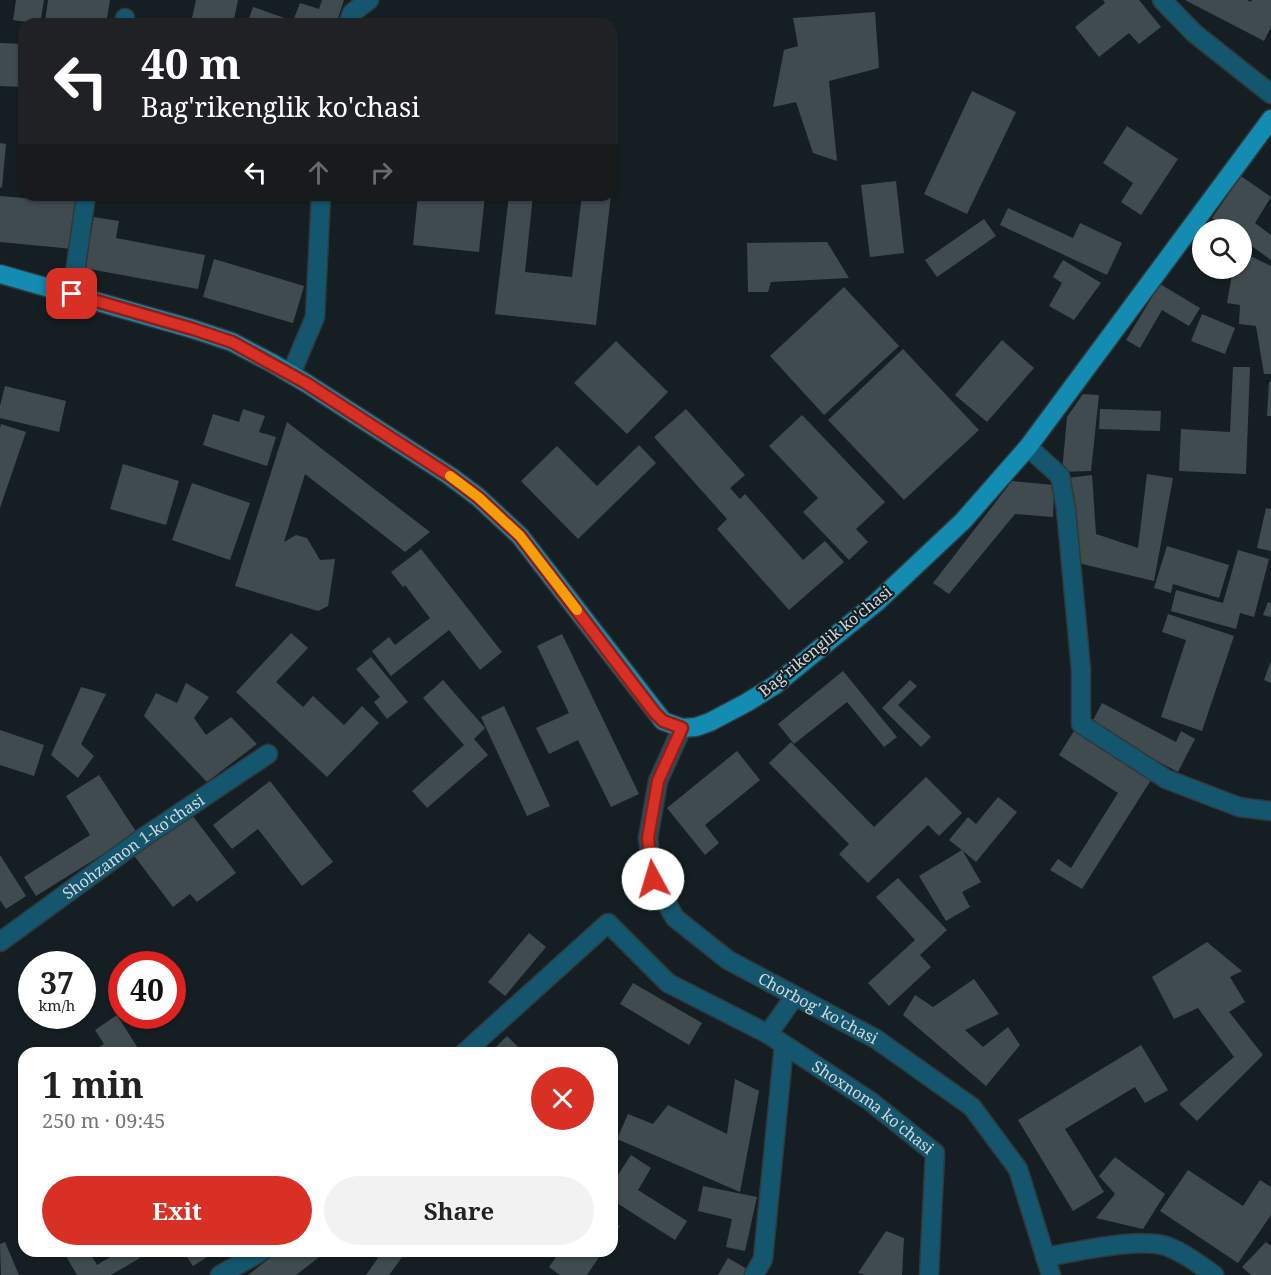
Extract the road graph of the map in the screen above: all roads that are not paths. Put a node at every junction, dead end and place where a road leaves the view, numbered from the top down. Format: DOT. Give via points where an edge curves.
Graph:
graph roads {
  1 [pos="369,0"];
  2 [pos="1162,0"];
  3 [pos="350,18"];
  4 [pos="1271,94"];
  5 [pos="1271,119"];
  6 [pos="85,201"];
  7 [pos="321,201"];
  8 [pos="0,273"];
  9 [pos="72,294"];
  10 [pos="291,374"];
  11 [pos="1028,447"];
  12 [pos="682,728"];
  13 [pos="268,754"];
  14 [pos="1271,812"];
  15 [pos="0,942"];
  16 [pos="795,996"];
  17 [pos="768,1034"];
  18 [pos="784,1045"];
  19 [pos="471,1047"];
  20 [pos="252,1257"];
  21 [pos="1045,1257"];
  22 [pos="220,1275"];
  23 [pos="754,1275"];
  24 [pos="929,1275"];
  25 [pos="1051,1275"];
  26 [pos="1214,1275"];
  1 -- 3 [label="street"];
  2 -- 4 [label="street" via="1194,33"];
  5 -- 11 [label="main road, Bag'rikenglik ko'chasi"];
  6 -- 9 [label="street"];
  7 -- 10 [label="street" via="315,316"];
  8 -- 9 [label="main road"];
  9 -- 10 [label="main road" via="232,342"];
  10 -- 12 [label="main road" via="450,476 501,518 520,536 655,713 663,721"];
  11 -- 12 [label="main road, Bag'rikenglik ko'chasi" via="963,521 869,609 746,703 710,722"];
  11 -- 14 [label="street" via="1060,476 1081,670 1082,724 1166,779 1239,807"];
  12 -- 16 [label="street, Chorbog' ko'chasi" via="658,781 648,838 653,879 675,918 728,960"];
  13 -- 15 [label="street, Shohzamon 1-ko'chasi" via="144,837"];
  16 -- 17 [label="street"];
  16 -- 21 [label="street, Chorbog' ko'chasi" via="876,1039 972,1107 1018,1169"];
  17 -- 18 [label="street, Shoxnoma ko'chasi"];
  17 -- 19 [label="street, Shoxnoma ko'chasi" via="668,983 608,923"];
  18 -- 23 [label="street" via="763,1259"];
  18 -- 24 [label="street, Shoxnoma ko'chasi" via="870,1101 935,1152"];
  20 -- 22 [label="street"];
  21 -- 25 [label="street, Chorbog' ko'chasi"];
  21 -- 26 [label="street" via="1138,1243 1165,1246"];
}
